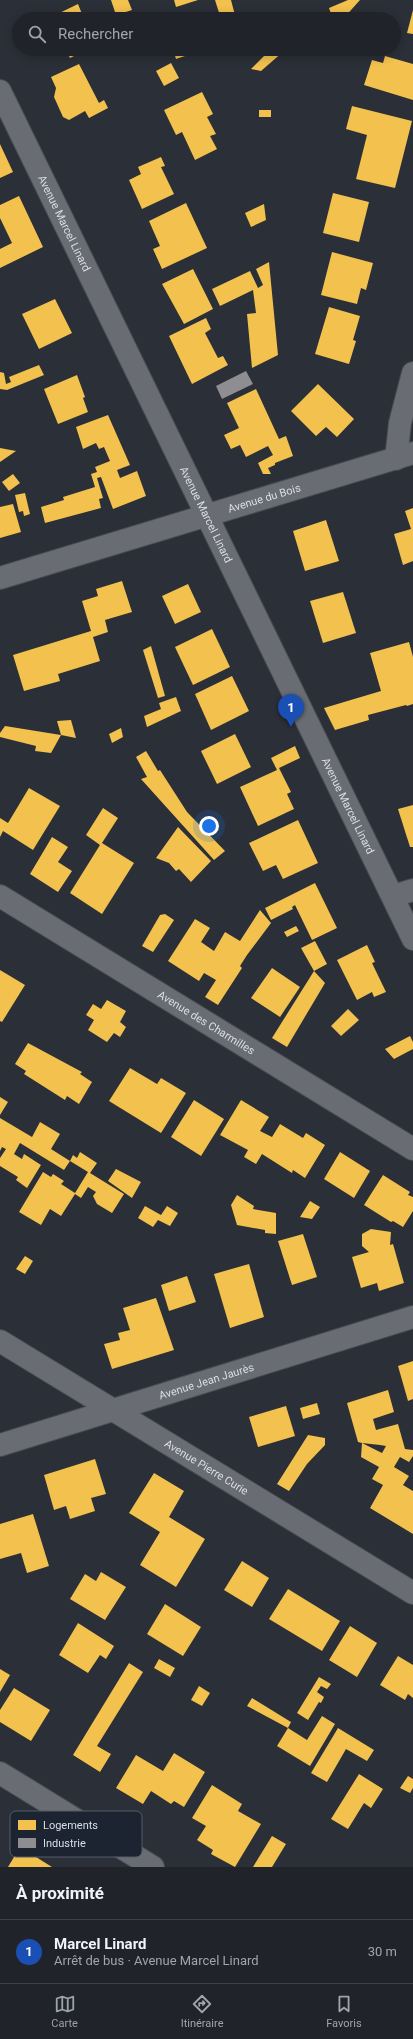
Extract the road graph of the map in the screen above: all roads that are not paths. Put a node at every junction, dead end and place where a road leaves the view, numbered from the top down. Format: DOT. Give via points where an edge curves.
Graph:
graph roads {
  1 [pos="0,90"];
  2 [pos="413,373"];
  3 [pos="405,456"];
  4 [pos="208,516"];
  5 [pos="0,578"];
  6 [pos="403,893"];
  7 [pos="0,896"];
  8 [pos="413,939"];
  9 [pos="413,1149"];
  10 [pos="413,1317"];
  11 [pos="0,1341"];
  12 [pos="113,1410"];
  13 [pos="0,1446"];
  14 [pos="413,1593"];
  15 [pos="0,1774"];
  16 [pos="61,1811"];
  17 [pos="137,1857"];
  18 [pos="153,1867"];
  1 -- 4 [label="street, Avenue Marcel Linard"];
  2 -- 3 [label="street" via="400,424"];
  3 -- 4 [label="street, Avenue du Bois"];
  4 -- 5 [label="street, Avenue du Bois"];
  4 -- 6 [label="street, Avenue Marcel Linard"];
  6 -- 8 [label="street, Avenue Marcel Linard"];
  7 -- 9 [label="street, Avenue des Charmilles"];
  10 -- 12 [label="street, Avenue Jean Jaurès"];
  11 -- 12 [label="street, Avenue Pierre Curie"];
  12 -- 13 [label="street, Avenue Jean Jaurès"];
  12 -- 14 [label="street, Avenue Pierre Curie"];
  15 -- 16 [label="street"];
  17 -- 18 [label="street"];
}
